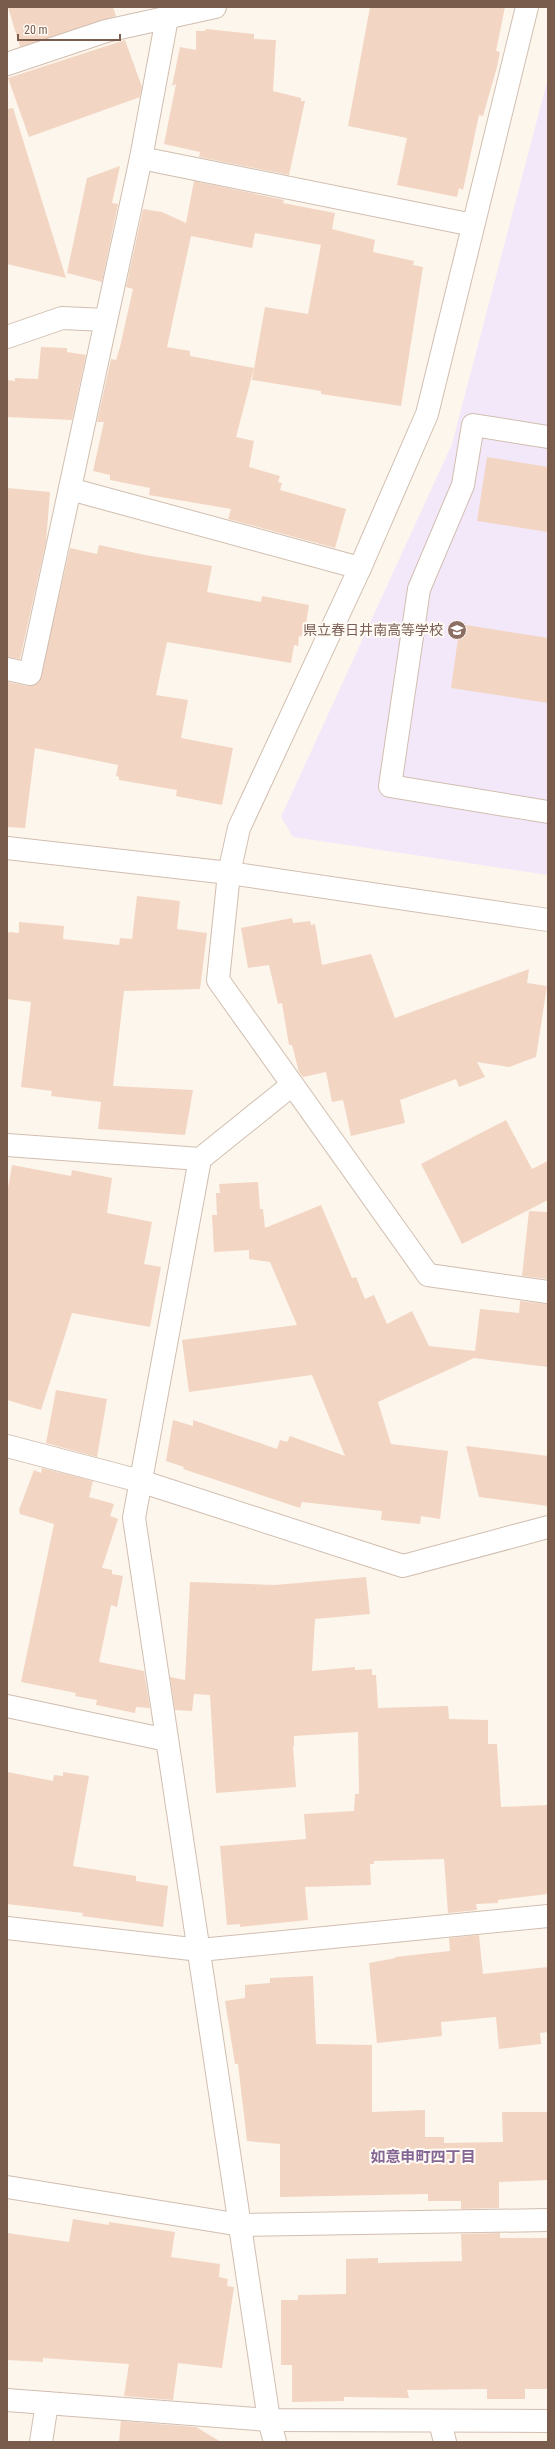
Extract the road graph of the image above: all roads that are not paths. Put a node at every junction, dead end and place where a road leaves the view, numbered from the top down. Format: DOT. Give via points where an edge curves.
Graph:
graph roads {
  1 [pos="215,7"];
  2 [pos="527,7"];
  3 [pos="167,18"];
  4 [pos="7,64"];
  5 [pos="141,158"];
  6 [pos="473,225"];
  7 [pos="106,320"];
  8 [pos="7,337"];
  9 [pos="548,437"];
  10 [pos="70,490"];
  11 [pos="360,568"];
  12 [pos="7,669"];
  13 [pos="548,812"];
  14 [pos="7,848"];
  15 [pos="229,873"];
  16 [pos="548,920"];
  17 [pos="292,1085"];
  18 [pos="7,1145"];
  19 [pos="200,1159"];
  20 [pos="548,1292"];
  21 [pos="7,1446"];
  22 [pos="140,1481"];
  23 [pos="548,1527"];
  24 [pos="7,1706"];
  25 [pos="167,1740"];
  26 [pos="548,1916"];
  27 [pos="7,1928"];
  28 [pos="200,1950"];
  29 [pos="7,2187"];
  30 [pos="548,2220"];
  31 [pos="241,2224"];
  32 [pos="7,2400"];
  33 [pos="47,2403"];
  34 [pos="269,2420"];
  35 [pos="548,2421"];
  36 [pos="442,2432"];
  37 [pos="41,2442"];
  38 [pos="276,2442"];
  1 -- 3 [label="street"];
  2 -- 6 [label="street"];
  3 -- 4 [label="street" via="106,31"];
  3 -- 5 [label="street"];
  5 -- 6 [label="street"];
  5 -- 7 [label="street"];
  6 -- 11 [label="street" via="427,414"];
  7 -- 8 [label="street" via="62,318"];
  7 -- 10 [label="street"];
  9 -- 13 [label="street" via="473,425 464,485 419,589 390,786"];
  10 -- 11 [label="street"];
  10 -- 12 [label="street" via="30,674"];
  11 -- 15 [label="street" via="239,828"];
  14 -- 15 [label="street"];
  15 -- 16 [label="street"];
  15 -- 17 [label="street" via="218,980"];
  17 -- 19 [label="street"];
  17 -- 20 [label="street" via="428,1276"];
  18 -- 19 [label="street"];
  19 -- 22 [label="street"];
  21 -- 22 [label="street"];
  22 -- 23 [label="street" via="403,1566"];
  22 -- 25 [label="street" via="134,1518"];
  24 -- 25 [label="street"];
  25 -- 28 [label="street"];
  26 -- 28 [label="street"];
  27 -- 28 [label="street"];
  28 -- 31 [label="street"];
  29 -- 31 [label="street"];
  30 -- 31 [label="street"];
  31 -- 34 [label="street"];
  32 -- 33 [label="street"];
  33 -- 34 [label="street"];
  33 -- 37 [label="street"];
  34 -- 36 [label="street"];
  34 -- 38 [label="street"];
  35 -- 36 [label="street"];
}
